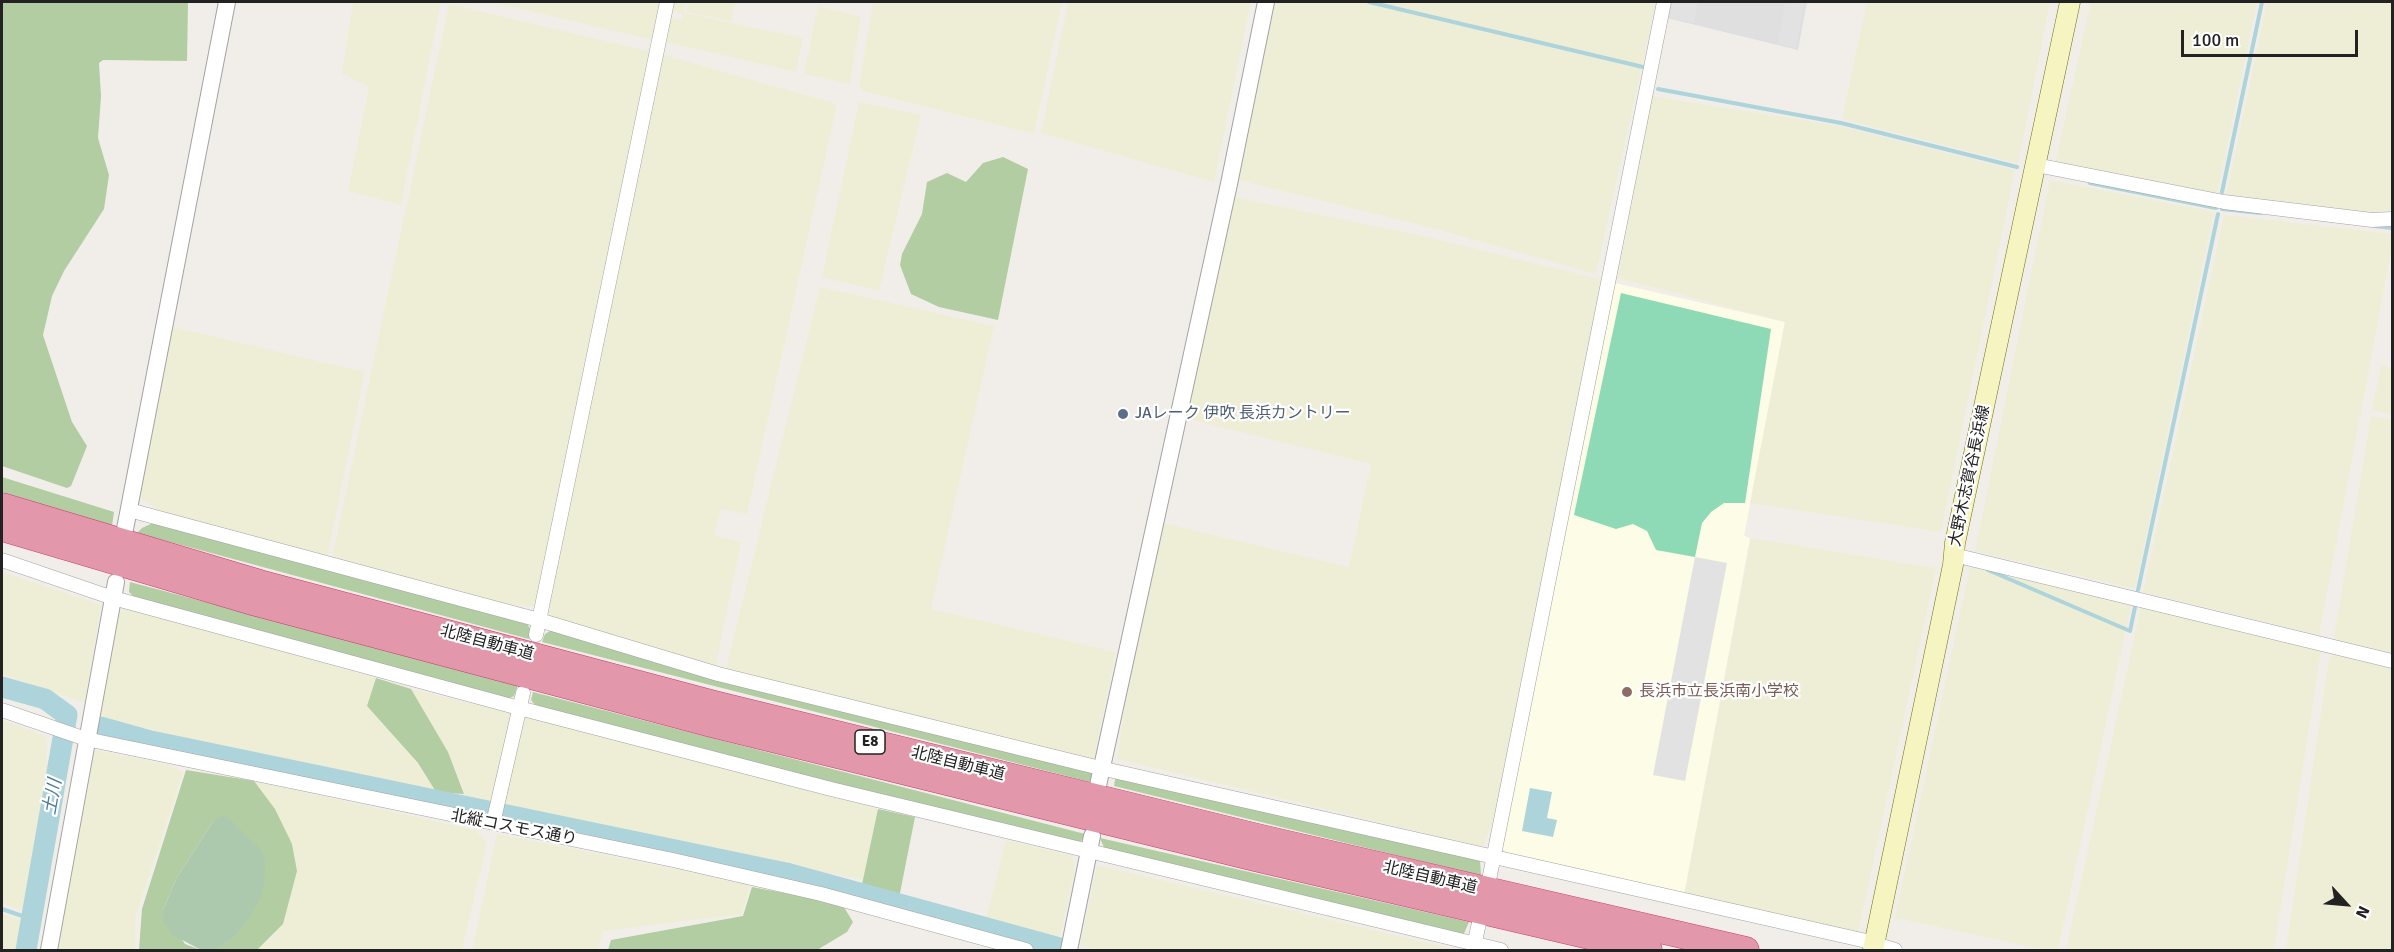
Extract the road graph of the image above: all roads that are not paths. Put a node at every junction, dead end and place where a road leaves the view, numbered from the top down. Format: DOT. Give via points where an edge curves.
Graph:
graph roads {
  1 [pos="227,2"];
  2 [pos="667,2"];
  3 [pos="1266,2"];
  4 [pos="1664,2"];
  5 [pos="2070,2"];
  6 [pos="2036,165"];
  7 [pos="2392,219"];
  8 [pos="2,506"];
  9 [pos="129,510"];
  10 [pos="2,528"];
  11 [pos="125,529"];
  12 [pos="1954,555"];
  13 [pos="2,560"];
  14 [pos="115,590"];
  15 [pos="539,620"];
  16 [pos="536,635"];
  17 [pos="2392,662"];
  18 [pos="523,693"];
  19 [pos="519,708"];
  20 [pos="2,710"];
  21 [pos="83,738"];
  22 [pos="1100,768"];
  23 [pos="1097,790"];
  24 [pos="496,814"];
  25 [pos="1090,844"];
  26 [pos="1494,858"];
  27 [pos="1489,880"];
  28 [pos="1479,923"];
  29 [pos="1474,948"];
  30 [pos="1874,948"];
  31 [pos="49,951"];
  32 [pos="1026,951"];
  33 [pos="1069,951"];
  34 [pos="1501,951"];
  35 [pos="1649,951"];
  36 [pos="1746,951"];
  37 [pos="1895,951"];
  1 -- 9 [label="street"];
  2 -- 15 [label="street"];
  3 -- 22 [label="street"];
  4 -- 26 [label="street"];
  5 -- 6 [label="main road, 大野木志賀谷長浜線"];
  6 -- 7 [label="street" via="2223,202"];
  6 -- 12 [label="main road, 大野木志賀谷長浜線"];
  8 -- 36 [label="highway, 北陸自動車道 / E8" via="260,583 727,707 1247,835"];
  9 -- 11 [label="street"];
  9 -- 15 [label="street"];
  10 -- 35 [label="highway, 北陸自動車道 / E8" via="256,603 723,726"];
  12 -- 17 [label="street"];
  12 -- 30 [label="main road, 大野木志賀谷長浜線"];
  13 -- 14 [label="street"];
  14 -- 19 [label="street"];
  14 -- 21 [label="street"];
  15 -- 16 [label="street"];
  15 -- 22 [label="street" via="718,674"];
  18 -- 19 [label="street"];
  19 -- 24 [label="street"];
  19 -- 25 [label="street"];
  20 -- 21 [label="street, 北縦コスモス通り"];
  21 -- 31 [label="street"];
  21 -- 32 [label="street, 北縦コスモス通り" via="685,862 821,894"];
  22 -- 23 [label="street"];
  22 -- 26 [label="street"];
  25 -- 29 [label="street"];
  25 -- 33 [label="street"];
  26 -- 27 [label="street"];
  26 -- 30 [label="street" via="1862,940"];
  28 -- 29 [label="street"];
  29 -- 34 [label="street"];
  30 -- 37 [label="street"];
}
